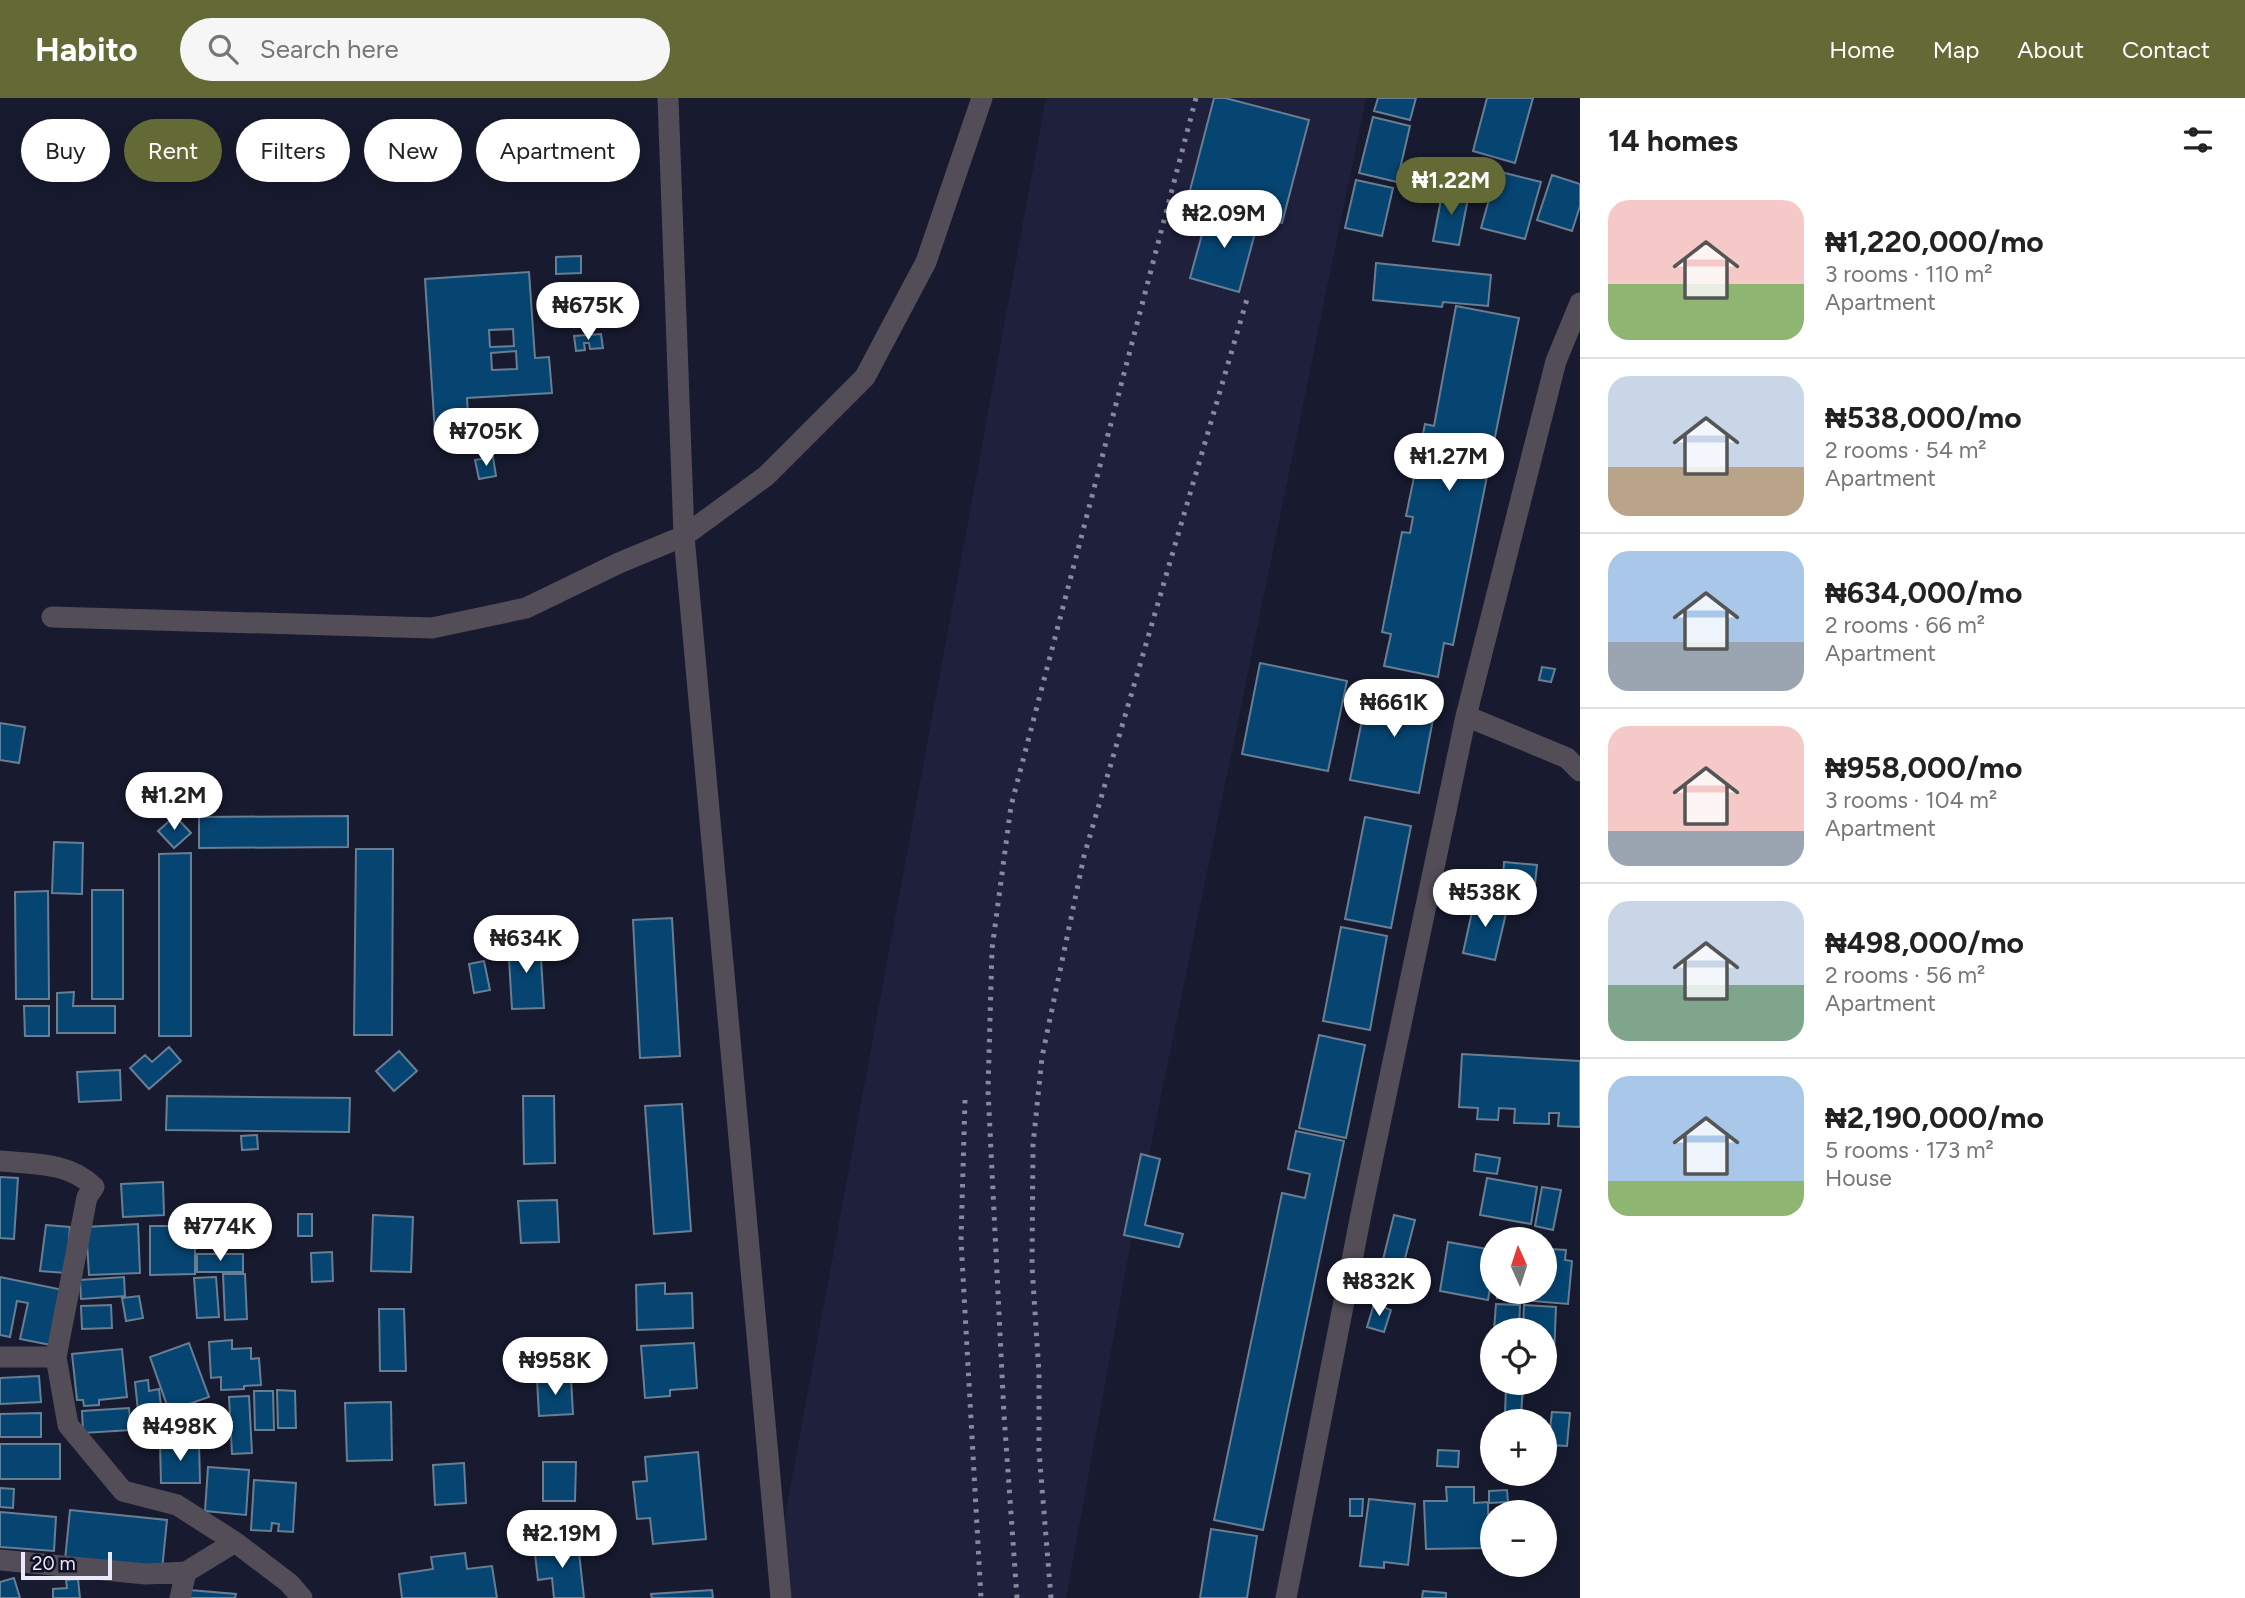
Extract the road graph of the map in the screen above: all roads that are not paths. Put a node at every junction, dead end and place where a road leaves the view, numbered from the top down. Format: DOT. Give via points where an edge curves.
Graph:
graph roads {
  1 [pos="668,98"];
  2 [pos="982,98"];
  3 [pos="1580,303"];
  4 [pos="684,536"];
  5 [pos="51,617"];
  6 [pos="1466,716"];
  7 [pos="1580,771"];
  8 [pos="0,1161"];
  9 [pos="0,1357"];
  10 [pos="56,1357"];
  11 [pos="235,1542"];
  12 [pos="0,1560"];
  13 [pos="186,1572"];
  14 [pos="180,1598"];
  15 [pos="302,1598"];
  16 [pos="781,1598"];
  17 [pos="1286,1598"];
  1 -- 4 [label="street"];
  2 -- 4 [label="street" via="926,262 865,377 766,476"];
  3 -- 6 [label="street" via="1556,361"];
  4 -- 5 [label="street" via="526,608 432,628"];
  4 -- 16 [label="street"];
  6 -- 7 [label="street" via="1567,758"];
  6 -- 17 [label="street"];
  8 -- 10 [label="street" via="59,1166 83,1176 94,1187 88,1197"];
  9 -- 10 [label="street"];
  10 -- 11 [label="street" via="68,1425 123,1491 177,1505"];
  11 -- 13 [label="street"];
  11 -- 15 [label="street"];
  12 -- 13 [label="street" via="146,1574"];
  13 -- 14 [label="street"];
}
